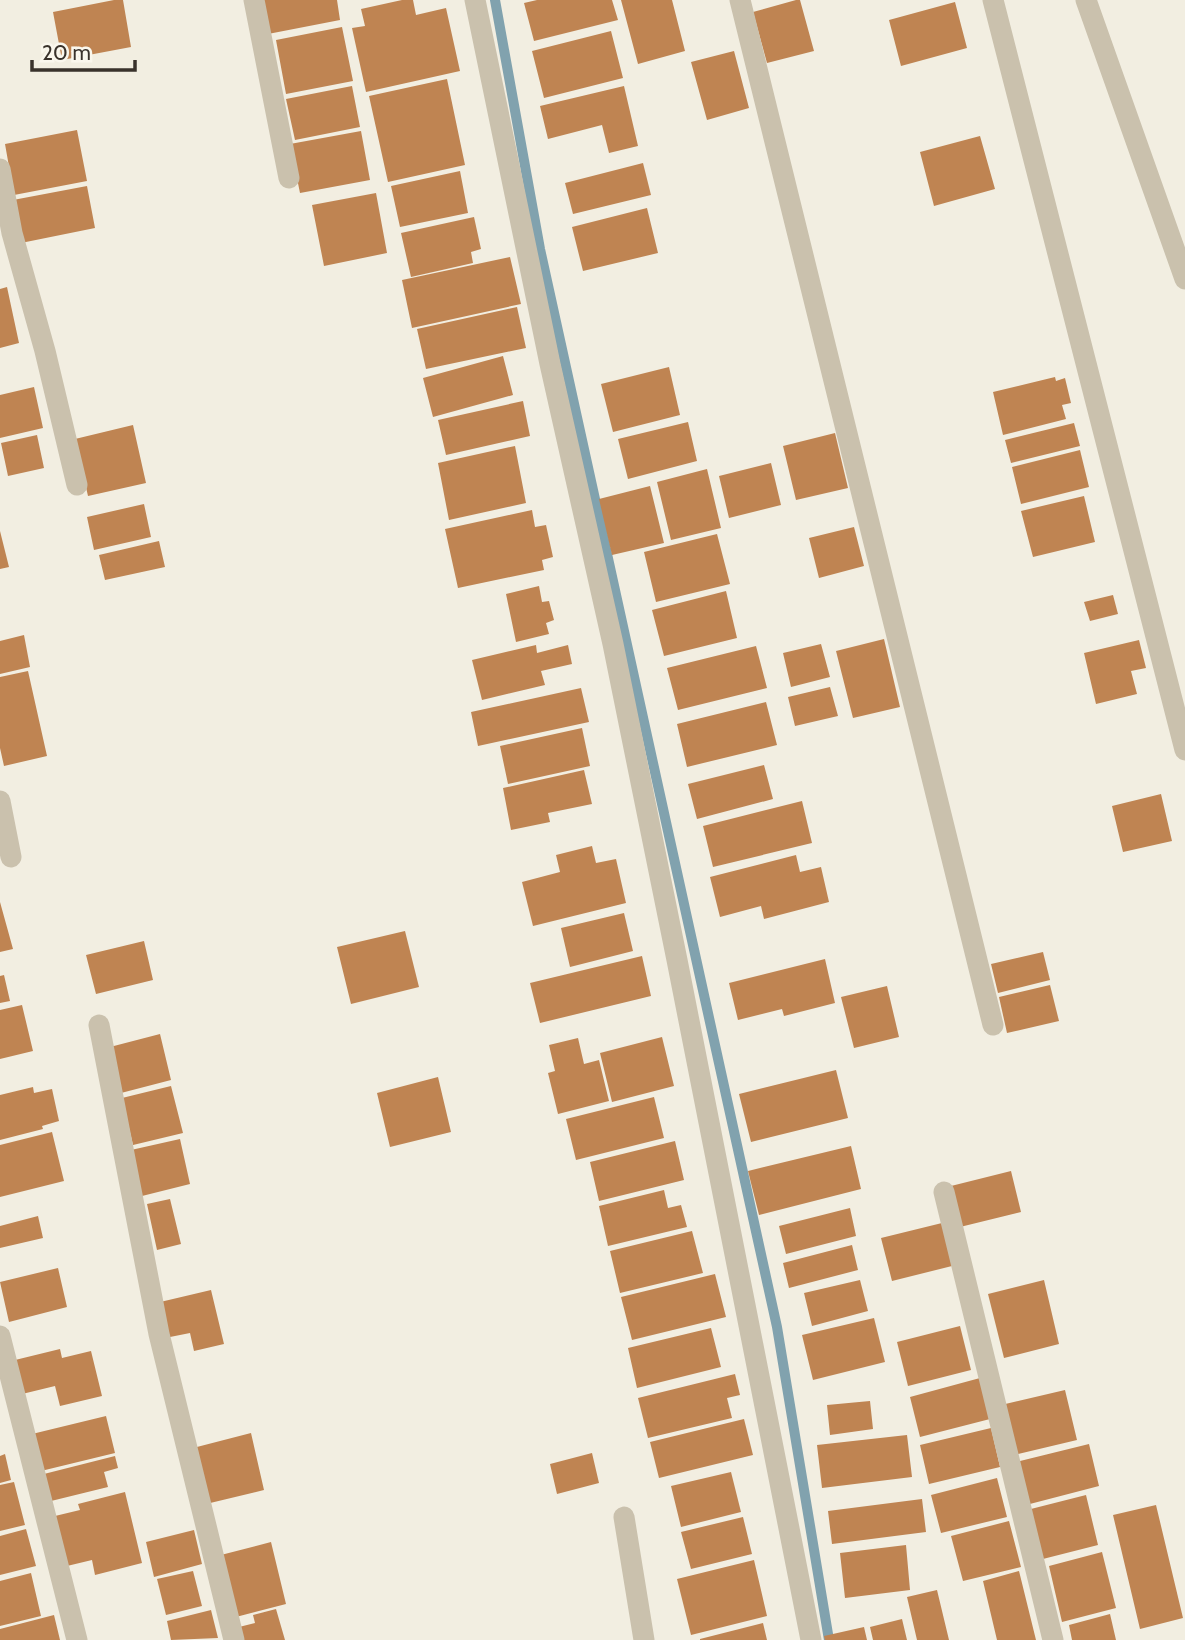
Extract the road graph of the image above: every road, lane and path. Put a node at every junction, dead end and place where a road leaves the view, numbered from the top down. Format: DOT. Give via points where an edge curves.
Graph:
graph roads {
  1 [pos="254,0"];
  2 [pos="475,0"];
  3 [pos="740,0"];
  4 [pos="993,0"];
  5 [pos="1086,0"];
  6 [pos="0,169"];
  7 [pos="289,178"];
  8 [pos="1185,279"];
  9 [pos="77,485"];
  10 [pos="1185,750"];
  11 [pos="0,801"];
  12 [pos="11,857"];
  13 [pos="99,1025"];
  14 [pos="993,1025"];
  15 [pos="944,1192"];
  16 [pos="0,1336"];
  17 [pos="624,1517"];
  18 [pos="77,1640"];
  19 [pos="234,1640"];
  20 [pos="644,1640"];
  21 [pos="811,1640"];
  22 [pos="1053,1640"];
  1 -- 7 [label="street"];
  2 -- 21 [label="street" via="667,907"];
  3 -- 14 [label="street"];
  4 -- 10 [label="street"];
  5 -- 8 [label="street"];
  6 -- 9 [label="street"];
  11 -- 12 [label="street"];
  13 -- 19 [label="street" via="159,1334"];
  15 -- 22 [label="street"];
  16 -- 18 [label="street"];
  17 -- 20 [label="street"];
}
